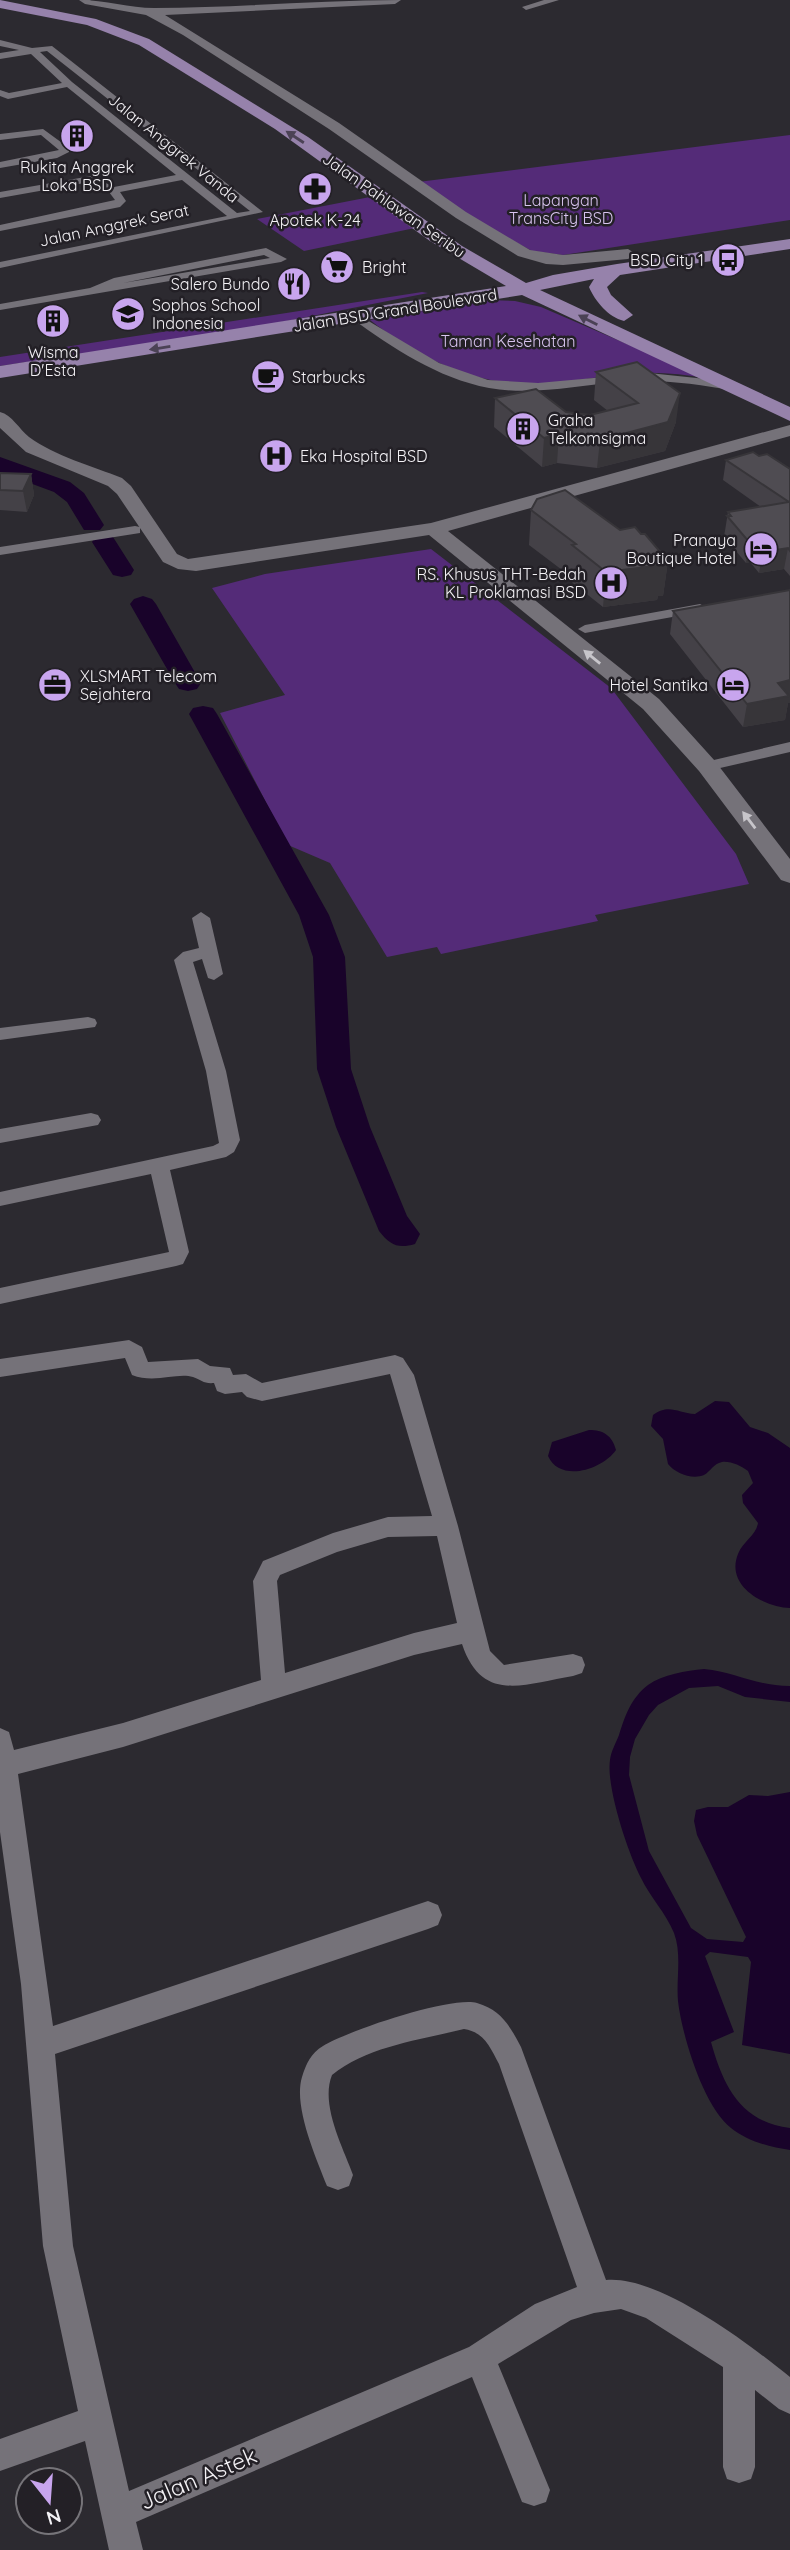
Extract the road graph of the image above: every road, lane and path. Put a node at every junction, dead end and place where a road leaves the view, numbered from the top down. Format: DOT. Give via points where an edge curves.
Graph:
graph roads {
  1 [pos="51,0"];
  2 [pos="86,0"];
  3 [pos="395,0"];
  4 [pos="555,0"];
  5 [pos="0,4"];
  6 [pos="526,7"];
  7 [pos="149,12"];
  8 [pos="128,17"];
  9 [pos="105,25"];
  10 [pos="0,43"];
  11 [pos="33,51"];
  12 [pos="0,56"];
  13 [pos="69,84"];
  14 [pos="4,94"];
  15 [pos="8,108"];
  16 [pos="0,137"];
  17 [pos="0,165"];
  18 [pos="185,176"];
  19 [pos="113,190"];
  20 [pos="0,195"];
  21 [pos="237,217"];
  22 [pos="0,228"];
  23 [pos="790,228"];
  24 [pos="790,244"];
  25 [pos="463,254"];
  26 [pos="623,262"];
  27 [pos="0,265"];
  28 [pos="529,269"];
  29 [pos="496,274"];
  30 [pos="464,277"];
  31 [pos="553,279"];
  32 [pos="419,286"];
  33 [pos="95,289"];
  34 [pos="524,289"];
  35 [pos="437,302"];
  36 [pos="0,306"];
  37 [pos="624,315"];
  38 [pos="355,316"];
  39 [pos="644,324"];
  40 [pos="0,372"];
  41 [pos="734,387"];
  42 [pos="790,415"];
  43 [pos="0,417"];
  44 [pos="790,430"];
  45 [pos="0,438"];
  46 [pos="790,440"];
  47 [pos="653,473"];
  48 [pos="134,520"];
  49 [pos="444,530"];
  50 [pos="0,551"];
  51 [pos="712,606"];
  52 [pos="585,629"];
  53 [pos="790,747"];
  54 [pos="716,763"];
  55 [pos="790,845"];
  56 [pos="790,875"];
  57 [pos="201,918"];
  58 [pos="209,952"];
  59 [pos="214,974"];
  60 [pos="88,1023"];
  61 [pos="0,1034"];
  62 [pos="91,1120"];
  63 [pos="0,1136"];
  64 [pos="159,1163"];
  65 [pos="0,1199"];
  66 [pos="0,1296"];
  67 [pos="0,1368"];
  68 [pos="446,1525"];
  69 [pos="471,1631"];
  70 [pos="573,1665"];
  71 [pos="274,1687"];
  72 [pos="2,1752"];
  73 [pos="9,1865"];
  74 [pos="428,1915"];
  75 [pos="42,2045"];
  76 [pos="338,2175"];
  77 [pos="597,2299"];
  78 [pos="480,2358"];
  79 [pos="739,2358"];
  80 [pos="790,2398"];
  81 [pos="96,2421"];
  82 [pos="0,2455"];
  83 [pos="739,2468"];
  84 [pos="534,2490"];
  85 [pos="117,2513"];
  86 [pos="126,2550"];
  1 -- 8 [label="main road, Jalan Pahlawan Seribu"];
  2 -- 7 [label="street"];
  3 -- 7 [label="street"];
  4 -- 6 [label="street"];
  5 -- 9 [label="main road, Jalan Pahlawan Seribu"];
  7 -- 26 [label="street" via="334,126 523,253 553,260"];
  8 -- 9 [label="main road"];
  8 -- 28 [label="main road, Jalan Pahlawan Seribu" via="165,32 235,73"];
  25 -- 9 [label="main road, Jalan Pahlawan Seribu, one-way" via="270,120 144,42"];
  10 -- 11 [label="street"];
  11 -- 12 [label="street"];
  11 -- 13 [label="street, Jalan Anggrek Vanda"];
  11 -- 21 [label="street, Jalan Anggrek Vanda" via="49,48 257,213"];
  13 -- 14 [label="street"];
  13 -- 18 [label="street, Jalan Anggrek Vanda"];
  14 -- 15 [label="street"];
  16 -- 17 [label="street" via="43,132 65,150"];
  18 -- 19 [label="street"];
  18 -- 21 [label="street, Jalan Anggrek Vanda"];
  19 -- 20 [label="street" via="91,179"];
  19 -- 22 [label="street" via="120,203"];
  21 -- 27 [label="street, Jalan Anggrek Serat"];
  23 -- 26 [label="main road, Jalan BSD Grand Boulevard"];
  24 -- 26 [label="main road, Jalan BSD Grand Boulevard"];
  25 -- 29 [label="main road, Jalan Pahlawan Seribu"];
  25 -- 30 [label="main road"];
  26 -- 28 [label="main road, Jalan BSD Grand Boulevard"];
  26 -- 31 [label="main road, Jalan BSD Grand Boulevard"];
  26 -- 37 [label="main road" via="602,280 598,291"];
  28 -- 29 [label="main road, Jalan BSD Grand Boulevard"];
  28 -- 31 [label="main road, Jalan Pahlawan Seribu"];
  29 -- 34 [label="main road, Jalan Pahlawan Seribu"];
  31 -- 34 [label="main road, Jalan BSD Grand Boulevard"];
  31 -- 37 [label="main road, Jalan Pahlawan Seribu"];
  32 -- 35 [label="main road" via="438,291 441,298"];
  33 -- 33 [label="street" via="114,281 266,251 281,259"];
  33 -- 36 [label="street"];
  34 -- 35 [label="main road, Jalan BSD Grand Boulevard"];
  41 -- 34 [label="main road, Jalan Pahlawan Seribu, one-way"];
  35 -- 38 [label="main road, Jalan BSD Grand Boulevard"];
  37 -- 39 [label="main road, Jalan Pahlawan Seribu"];
  38 -- 40 [label="main road, Jalan BSD Grand Boulevard, one-way"];
  38 -- 41 [label="street" via="439,369 486,384 547,388 650,377"];
  41 -- 42 [label="main road, Jalan Pahlawan Seribu"];
  43 -- 48 [label="street" via="32,447 115,482 124,490"];
  44 -- 47 [label="street"];
  45 -- 48 [label="street" via="16,452 93,482"];
  46 -- 47 [label="street"];
  47 -- 49 [label="street"];
  48 -- 49 [label="street" via="155,562 175,572 197,575"];
  48 -- 50 [label="street"];
  49 -- 52 [label="street"];
  54 -- 49 [label="street, one-way"];
  51 -- 52 [label="street"];
  52 -- 54 [label="street" via="667,697"];
  53 -- 54 [label="street"];
  54 -- 55 [label="street"];
  56 -- 54 [label="street, one-way"];
  57 -- 58 [label="street"];
  58 -- 59 [label="street"];
  58 -- 64 [label="street" via="183,960 216,1070 230,1140 219,1152"];
  60 -- 61 [label="street"];
  62 -- 63 [label="street"];
  64 -- 65 [label="street"];
  64 -- 66 [label="street" via="179,1251 176,1258"];
  67 -- 68 [label="street" via="129,1349 145,1371 198,1368 206,1375 222,1374 225,1385 246,1383 262,1392 395,1364 403,1375"];
  68 -- 69 [label="street"];
  68 -- 71 [label="street" via="388,1527 271,1568 265,1581"];
  69 -- 70 [label="street" via="480,1661 497,1674"];
  69 -- 71 [label="street"];
  71 -- 72 [label="street" via="123,1735"];
  72 -- 73 [label="street, Jalan Astek"];
  73 -- 75 [label="street, Jalan Astek"];
  74 -- 75 [label="street"];
  75 -- 81 [label="street, Jalan Astek" via="58,2246"];
  76 -- 77 [label="street" via="318,2113 315,2083 321,2066 363,2043 464,2015 481,2017 493,2024 510,2057"];
  77 -- 78 [label="street, Jalan Astek" via="579,2301 530,2324"];
  77 -- 79 [label="street, Jalan Astek" via="623,2294 660,2309"];
  78 -- 84 [label="street"];
  78 -- 85 [label="street, Jalan Astek"];
  79 -- 80 [label="street, Jalan Astek"];
  79 -- 83 [label="street"];
  81 -- 82 [label="street"];
  81 -- 85 [label="street, Jalan Astek"];
  85 -- 86 [label="street"];
}
